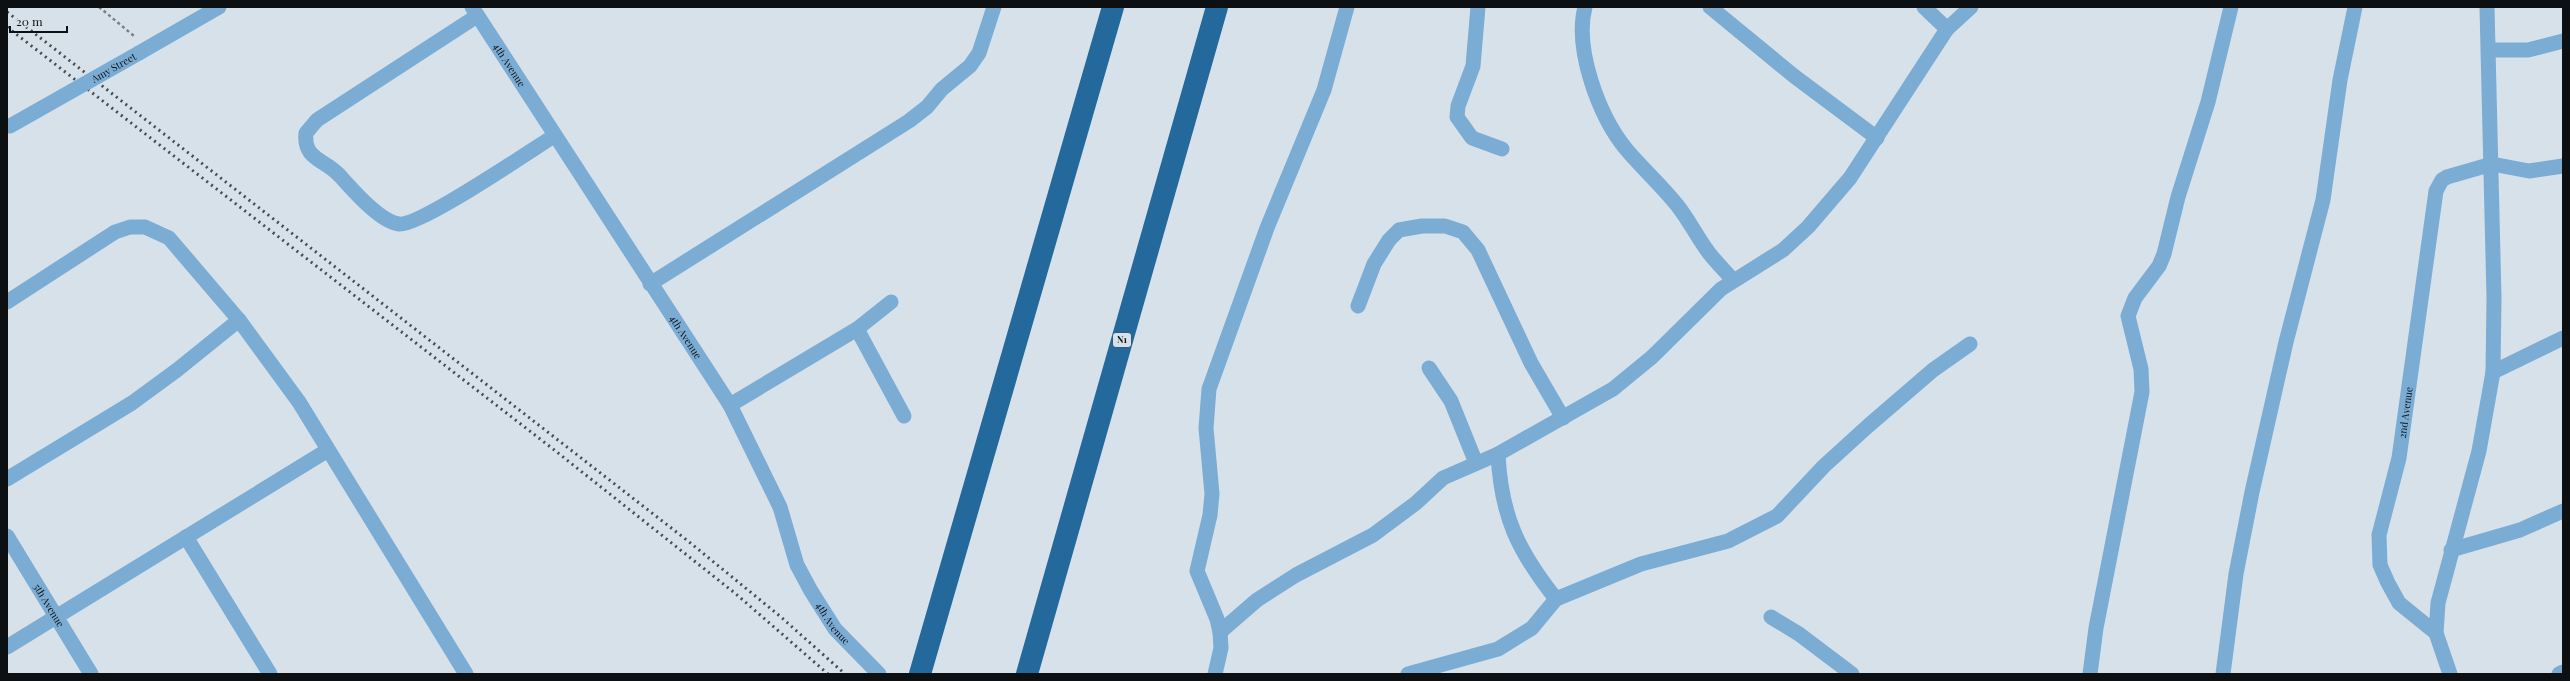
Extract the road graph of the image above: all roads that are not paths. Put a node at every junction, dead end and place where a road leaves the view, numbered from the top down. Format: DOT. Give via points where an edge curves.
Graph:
graph roads {
  1 [pos="220,7"];
  2 [pos="994,7"];
  3 [pos="1113,7"];
  4 [pos="1217,7"];
  5 [pos="1347,7"];
  6 [pos="1478,7"];
  7 [pos="1585,7"];
  8 [pos="1710,7"];
  9 [pos="1924,7"];
  10 [pos="1971,7"];
  11 [pos="2231,7"];
  12 [pos="2355,7"];
  13 [pos="2487,7"];
  14 [pos="474,11"];
  15 [pos="1947,29"];
  16 [pos="2563,42"];
  17 [pos="2489,50"];
  18 [pos="9,127"];
  19 [pos="554,136"];
  20 [pos="1877,138"];
  21 [pos="1502,149"];
  22 [pos="2492,164"];
  23 [pos="2563,166"];
  24 [pos="1733,280"];
  25 [pos="650,284"];
  26 [pos="7,302"];
  27 [pos="892,302"];
  28 [pos="1358,306"];
  29 [pos="239,320"];
  30 [pos="857,329"];
  31 [pos="2563,338"];
  32 [pos="1970,344"];
  33 [pos="1429,368"];
  34 [pos="2493,372"];
  35 [pos="730,405"];
  36 [pos="904,416"];
  37 [pos="1563,418"];
  38 [pos="328,450"];
  39 [pos="1498,454"];
  40 [pos="1476,463"];
  41 [pos="7,479"];
  42 [pos="2563,511"];
  43 [pos="7,536"];
  44 [pos="186,537"];
  45 [pos="2451,550"];
  46 [pos="1556,599"];
  47 [pos="57,616"];
  48 [pos="1771,618"];
  49 [pos="1220,632"];
  50 [pos="2436,633"];
  51 [pos="7,647"];
  52 [pos="2563,672"];
  53 [pos="91,674"];
  54 [pos="270,674"];
  55 [pos="466,674"];
  56 [pos="878,674"];
  57 [pos="920,674"];
  58 [pos="1027,674"];
  59 [pos="1215,674"];
  60 [pos="1408,674"];
  61 [pos="1852,674"];
  62 [pos="2090,674"];
  63 [pos="2223,674"];
  64 [pos="2450,674"];
  65 [pos="2560,674"];
  1 -- 18 [label="street, Amy Street, bridge"];
  2 -- 25 [label="street" via="979,53 970,66 910,121"];
  3 -- 57 [label="highway"];
  4 -- 58 [label="highway, N1"];
  5 -- 49 [label="street" via="1324,90 1267,228 1209,389 1206,428 1212,494 1210,515 1197,571"];
  6 -- 21 [label="street" via="1473,66 1458,106 1458,117 1472,138"];
  7 -- 24 [label="street" via="1583,46 1596,95 1606,119 1625,148 1676,203 1709,253"];
  8 -- 20 [label="street" via="1794,76"];
  9 -- 15 [label="street"];
  10 -- 15 [label="street"];
  11 -- 62 [label="street" via="2210,94 2178,197 2164,254 2159,266 2135,298 2128,316 2141,370 2142,392 2096,628"];
  12 -- 63 [label="street" via="2340,80 2323,200 2286,342 2250,499 2236,574"];
  13 -- 17 [label="street"];
  14 -- 19 [label="street, 4th Avenue"];
  14 -- 19 [label="street" via="317,120 306,133 306,149 312,156 334,168 385,218 397,224 404,224 440,206"];
  15 -- 20 [label="street"];
  16 -- 17 [label="street" via="2528,50"];
  17 -- 22 [label="street"];
  19 -- 25 [label="street, 4th Avenue"];
  20 -- 24 [label="street" via="1850,178 1808,227 1782,250"];
  22 -- 23 [label="street" via="2529,171"];
  22 -- 34 [label="street"];
  22 -- 50 [label="street, 2nd Avenue" via="2447,177 2442,180 2436,191 2399,458 2379,536 2380,565 2399,603"];
  24 -- 37 [label="street" via="1686,321 1652,357 1614,389"];
  25 -- 35 [label="street, 4th Avenue"];
  26 -- 29 [label="street" via="115,232 130,227 145,227 169,238"];
  27 -- 30 [label="street"];
  28 -- 37 [label="street" via="1374,264 1389,240 1400,230 1422,226 1445,226 1463,232 1478,250 1531,363"];
  29 -- 38 [label="street" via="280,374"];
  29 -- 41 [label="street" via="132,403"];
  30 -- 35 [label="street"];
  30 -- 36 [label="street"];
  31 -- 34 [label="street"];
  32 -- 46 [label="street" via="1933,370 1868,426 1824,466 1778,516 1728,541 1641,564"];
  33 -- 40 [label="street" via="1450,402"];
  34 -- 45 [label="street" via="2479,451"];
  35 -- 56 [label="street, 4th Avenue" via="780,507 802,576 835,629"];
  37 -- 39 [label="street"];
  38 -- 44 [label="street"];
  38 -- 55 [label="street"];
  39 -- 40 [label="street"];
  39 -- 46 [label="street" via="1500,488 1513,533 1537,577"];
  40 -- 49 [label="street" via="1443,478 1416,503 1373,535 1296,575 1257,600"];
  42 -- 45 [label="street" via="2520,530"];
  43 -- 47 [label="street, 5th Avenue"];
  44 -- 47 [label="street"];
  44 -- 54 [label="street"];
  45 -- 50 [label="street" via="2438,603"];
  46 -- 60 [label="street" via="1532,628 1498,649"];
  47 -- 51 [label="street"];
  47 -- 53 [label="street, 5th Avenue"];
  48 -- 61 [label="street" via="1799,634"];
  49 -- 59 [label="street" via="1221,648"];
  50 -- 64 [label="street"];
  52 -- 65 [label="street"];
}
